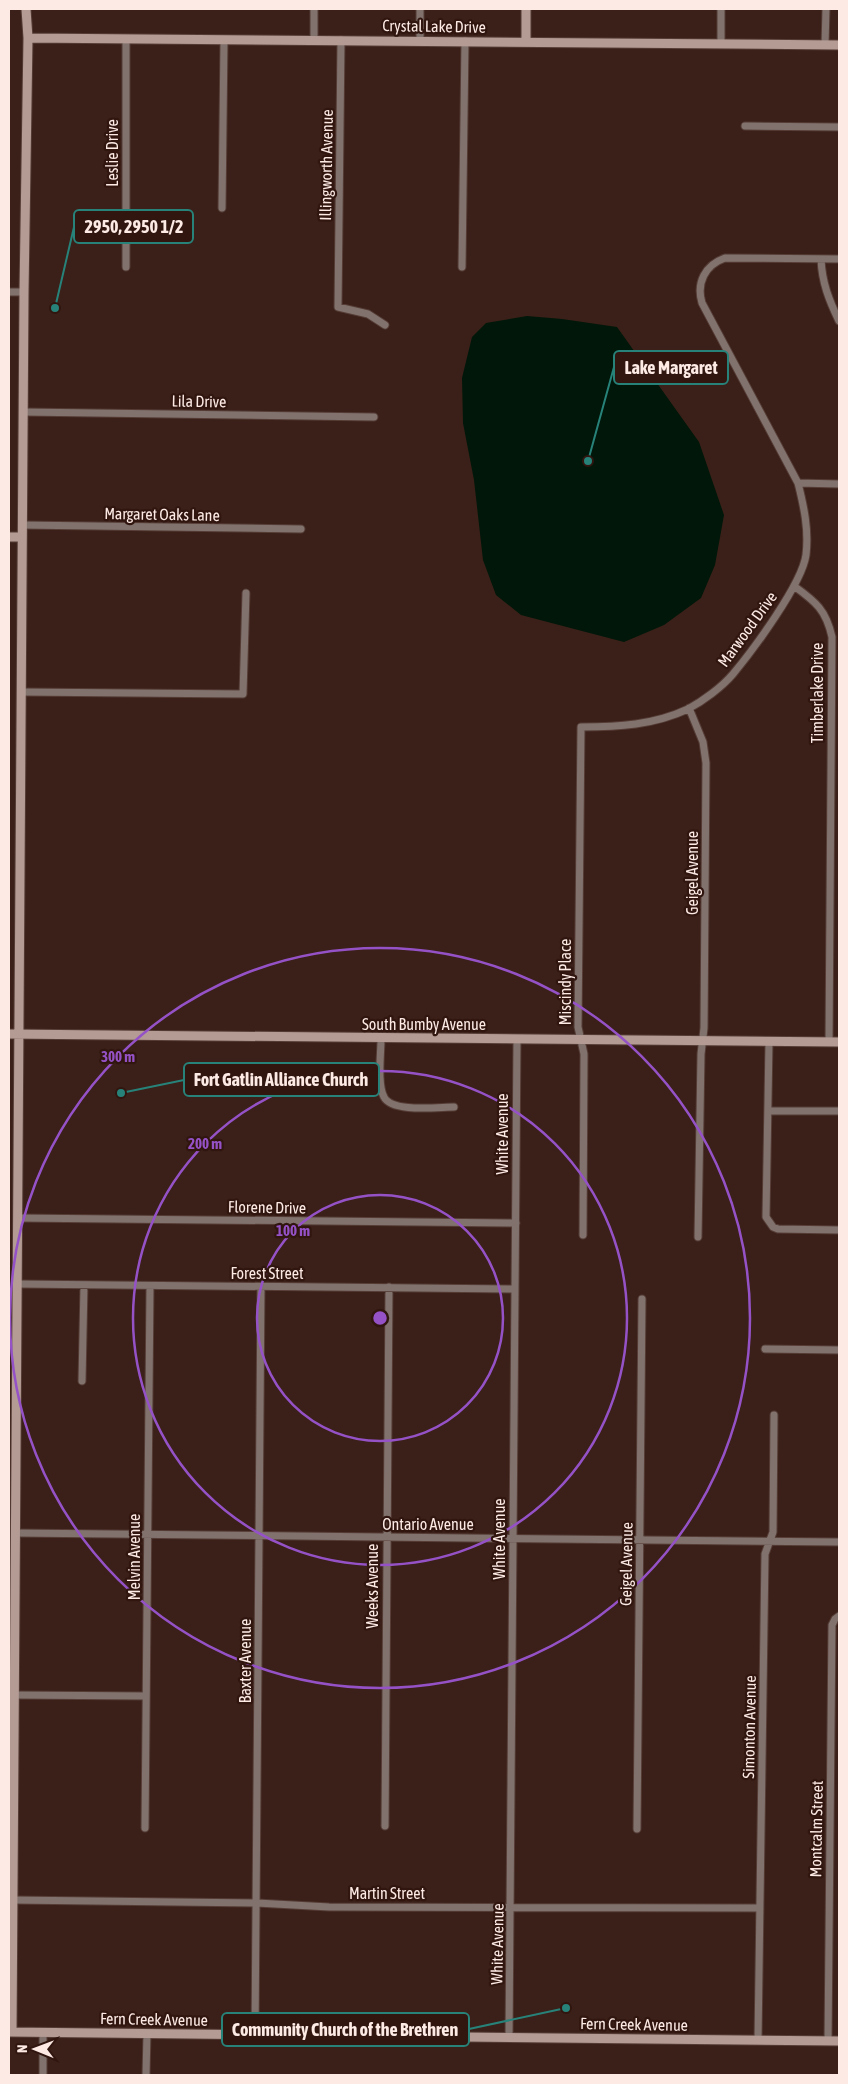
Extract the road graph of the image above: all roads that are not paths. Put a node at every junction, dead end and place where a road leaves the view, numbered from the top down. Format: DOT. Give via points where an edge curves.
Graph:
graph roads {
  1 [pos="26,9"];
  2 [pos="314,9"];
  3 [pos="420,9"];
  4 [pos="526,9"];
  5 [pos="721,9"];
  6 [pos="826,9"];
  7 [pos="28,38"];
  8 [pos="126,39"];
  9 [pos="224,40"];
  10 [pos="314,40"];
  11 [pos="341,40"];
  12 [pos="420,40"];
  13 [pos="465,41"];
  14 [pos="526,42"];
  15 [pos="721,44"];
  16 [pos="825,45"];
  17 [pos="839,45"];
  18 [pos="745,126"];
  19 [pos="839,126"];
  20 [pos="222,208"];
  21 [pos="821,259"];
  22 [pos="839,259"];
  23 [pos="462,267"];
  24 [pos="126,268"];
  25 [pos="9,292"];
  26 [pos="24,292"];
  27 [pos="839,322"];
  28 [pos="385,325"];
  29 [pos="23,412"];
  30 [pos="374,417"];
  31 [pos="798,483"];
  32 [pos="839,484"];
  33 [pos="22,525"];
  34 [pos="301,529"];
  35 [pos="9,537"];
  36 [pos="22,537"];
  37 [pos="794,586"];
  38 [pos="246,593"];
  39 [pos="21,692"];
  40 [pos="689,708"];
  41 [pos="580,727"];
  42 [pos="9,1034"];
  43 [pos="19,1034"];
  44 [pos="381,1039"];
  45 [pos="517,1040"];
  46 [pos="580,1040"];
  47 [pos="703,1041"];
  48 [pos="769,1042"];
  49 [pos="829,1042"];
  50 [pos="839,1042"];
  51 [pos="454,1107"];
  52 [pos="768,1111"];
  53 [pos="839,1111"];
  54 [pos="14,1161"];
  55 [pos="18,1218"];
  56 [pos="516,1222"];
  57 [pos="839,1230"];
  58 [pos="583,1235"];
  59 [pos="698,1237"];
  60 [pos="18,1284"];
  61 [pos="84,1285"];
  62 [pos="150,1286"];
  63 [pos="389,1286"];
  64 [pos="261,1287"];
  65 [pos="515,1289"];
  66 [pos="642,1299"];
  67 [pos="765,1349"];
  68 [pos="839,1350"];
  69 [pos="82,1381"];
  70 [pos="774,1415"];
  71 [pos="12,1426"];
  72 [pos="16,1534"];
  73 [pos="148,1535"];
  74 [pos="259,1536"];
  75 [pos="386,1538"];
  76 [pos="513,1538"];
  77 [pos="640,1541"];
  78 [pos="769,1542"];
  79 [pos="839,1542"];
  80 [pos="12,1588"];
  81 [pos="837,1618"];
  82 [pos="15,1695"];
  83 [pos="146,1696"];
  84 [pos="11,1810"];
  85 [pos="385,1826"];
  86 [pos="145,1828"];
  87 [pos="637,1829"];
  88 [pos="13,1900"];
  89 [pos="257,1903"];
  90 [pos="511,1907"];
  91 [pos="760,1908"];
  92 [pos="11,1922"];
  93 [pos="10,2032"];
  94 [pos="43,2033"];
  95 [pos="147,2034"];
  96 [pos="255,2035"];
  97 [pos="510,2038"];
  98 [pos="758,2040"];
  99 [pos="828,2041"];
  100 [pos="839,2041"];
  101 [pos="43,2075"];
  102 [pos="146,2075"];
  1 -- 7 [label="street"];
  2 -- 10 [label="street"];
  3 -- 12 [label="street"];
  4 -- 14 [label="street"];
  5 -- 15 [label="street"];
  6 -- 16 [label="street"];
  7 -- 8 [label="street, Crystal Lake Drive"];
  7 -- 26 [label="street"];
  8 -- 9 [label="street, Crystal Lake Drive"];
  8 -- 24 [label="street, Leslie Drive"];
  9 -- 10 [label="street, Crystal Lake Drive"];
  9 -- 20 [label="street"];
  10 -- 11 [label="street, Crystal Lake Drive"];
  11 -- 12 [label="street, Crystal Lake Drive"];
  11 -- 28 [label="street, Illingworth Avenue" via="338,307 368,314"];
  12 -- 13 [label="street, Crystal Lake Drive"];
  13 -- 14 [label="street, Crystal Lake Drive"];
  13 -- 23 [label="street"];
  14 -- 15 [label="street, Crystal Lake Drive"];
  15 -- 16 [label="street, Crystal Lake Drive"];
  16 -- 17 [label="street, Crystal Lake Drive"];
  18 -- 19 [label="street"];
  21 -- 22 [label="street"];
  21 -- 27 [label="street" via="822,279"];
  21 -- 31 [label="street" via="726,258 709,268 700,285 702,303"];
  25 -- 26 [label="street"];
  26 -- 29 [label="street"];
  29 -- 30 [label="street, Lila Drive"];
  29 -- 33 [label="street"];
  31 -- 32 [label="street"];
  31 -- 37 [label="street" via="805,512 807,542 804,567"];
  33 -- 34 [label="street, Margaret Oaks Lane"];
  33 -- 36 [label="street"];
  35 -- 36 [label="street"];
  36 -- 39 [label="street"];
  37 -- 40 [label="street, Marwood Drive" via="732,675"];
  37 -- 49 [label="street, Timberlake Drive" via="824,612 832,637"];
  38 -- 39 [label="street" via="243,694"];
  39 -- 43 [label="street"];
  40 -- 41 [label="street, Marwood Drive" via="636,725"];
  40 -- 47 [label="street, Geigel Avenue" via="703,742 706,763"];
  41 -- 46 [label="street, Miscindy Place"];
  42 -- 43 [label="street, South Bumby Avenue"];
  43 -- 44 [label="street, South Bumby Avenue"];
  43 -- 54 [label="street"];
  44 -- 45 [label="street, South Bumby Avenue"];
  44 -- 51 [label="street" via="381,1086 387,1102 404,1107"];
  45 -- 46 [label="street, South Bumby Avenue"];
  45 -- 56 [label="street, White Avenue"];
  46 -- 47 [label="street, South Bumby Avenue"];
  46 -- 58 [label="street, Miscindy Place" via="584,1054"];
  47 -- 48 [label="street, South Bumby Avenue"];
  47 -- 59 [label="street, Geigel Avenue"];
  48 -- 49 [label="street, South Bumby Avenue"];
  48 -- 52 [label="street"];
  49 -- 50 [label="street, South Bumby Avenue"];
  52 -- 53 [label="street"];
  52 -- 57 [label="street" via="766,1212 769,1224 778,1229"];
  54 -- 55 [label="street"];
  55 -- 56 [label="street, Florene Drive"];
  55 -- 60 [label="street"];
  56 -- 65 [label="street, White Avenue"];
  60 -- 61 [label="street, Forest Street"];
  60 -- 71 [label="street"];
  61 -- 62 [label="street, Forest Street"];
  61 -- 69 [label="street"];
  62 -- 64 [label="street, Forest Street"];
  62 -- 73 [label="street, Melvin Avenue"];
  63 -- 64 [label="street, Forest Street"];
  63 -- 65 [label="street, Forest Street"];
  63 -- 75 [label="street, Weeks Avenue"];
  64 -- 74 [label="street, Baxter Avenue"];
  65 -- 76 [label="street, White Avenue"];
  66 -- 77 [label="street, Geigel Avenue"];
  67 -- 68 [label="street"];
  70 -- 78 [label="street, Simonton Avenue" via="773,1532"];
  71 -- 72 [label="street"];
  72 -- 73 [label="street, Ontario Avenue"];
  72 -- 80 [label="street"];
  73 -- 74 [label="street, Ontario Avenue"];
  73 -- 83 [label="street, Melvin Avenue"];
  74 -- 75 [label="street, Ontario Avenue"];
  74 -- 89 [label="street, Baxter Avenue"];
  75 -- 76 [label="street, Ontario Avenue"];
  75 -- 85 [label="street, Weeks Avenue"];
  76 -- 77 [label="street, Ontario Avenue"];
  76 -- 90 [label="street, White Avenue"];
  77 -- 78 [label="street, Ontario Avenue"];
  77 -- 87 [label="street, Geigel Avenue"];
  78 -- 79 [label="street, Ontario Avenue"];
  78 -- 91 [label="street, Simonton Avenue" via="765,1554"];
  80 -- 82 [label="street"];
  81 -- 99 [label="street, Montcalm Street" via="832,1625"];
  82 -- 83 [label="street"];
  82 -- 84 [label="street"];
  83 -- 86 [label="street, Melvin Avenue"];
  84 -- 88 [label="street"];
  88 -- 89 [label="street, Martin Street"];
  88 -- 92 [label="street"];
  89 -- 90 [label="street, Martin Street" via="330,1907"];
  89 -- 96 [label="street, Baxter Avenue"];
  90 -- 91 [label="street, Martin Street"];
  90 -- 97 [label="street, White Avenue"];
  91 -- 98 [label="street, Simonton Avenue"];
  92 -- 93 [label="street"];
  93 -- 94 [label="street, Fern Creek Avenue"];
  94 -- 95 [label="street, Fern Creek Avenue"];
  94 -- 101 [label="street"];
  95 -- 96 [label="street, Fern Creek Avenue"];
  95 -- 102 [label="street"];
  96 -- 97 [label="street, Fern Creek Avenue"];
  97 -- 98 [label="street, Fern Creek Avenue"];
  98 -- 99 [label="street, Fern Creek Avenue"];
  99 -- 100 [label="street, Fern Creek Avenue"];
}
